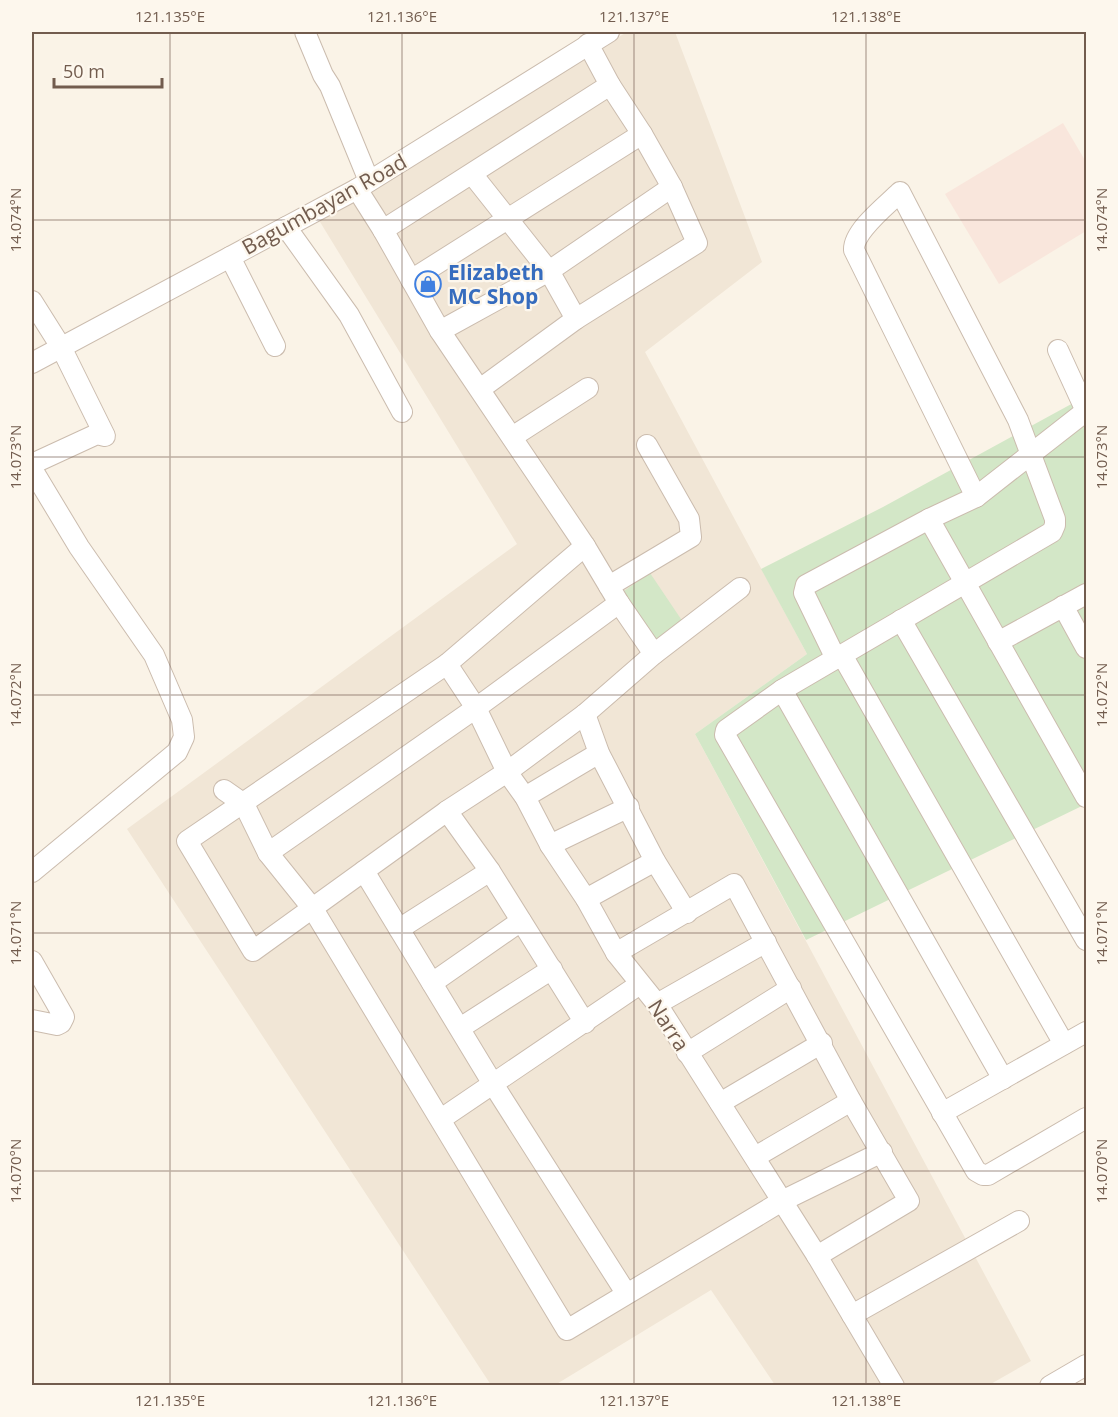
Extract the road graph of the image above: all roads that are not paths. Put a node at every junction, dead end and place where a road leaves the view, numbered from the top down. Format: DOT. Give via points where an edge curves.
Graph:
graph roads {
  1 [pos="305,32"];
  2 [pos="609,32"];
  3 [pos="588,44"];
  4 [pos="610,85"];
  5 [pos="642,134"];
  6 [pos="472,174"];
  7 [pos="363,185"];
  8 [pos="672,187"];
  9 [pos="507,220"];
  10 [pos="286,227"];
  11 [pos="383,230"];
  12 [pos="230,257"];
  13 [pos="549,271"];
  14 [pos="411,280"];
  15 [pos="32,301"];
  16 [pos="576,319"];
  17 [pos="440,331"];
  18 [pos="275,346"];
  19 [pos="61,347"];
  20 [pos="1058,350"];
  21 [pos="32,363"];
  22 [pos="588,388"];
  23 [pos="480,389"];
  24 [pos="402,412"];
  25 [pos="512,437"];
  26 [pos="647,445"];
  27 [pos="1031,456"];
  28 [pos="32,466"];
  29 [pos="975,497"];
  30 [pos="929,519"];
  31 [pos="585,546"];
  32 [pos="965,583"];
  33 [pos="740,588"];
  34 [pos="1086,594"];
  35 [pos="614,595"];
  36 [pos="1063,606"];
  37 [pos="901,620"];
  38 [pos="998,642"];
  39 [pos="1086,648"];
  40 [pos="654,654"];
  41 [pos="839,657"];
  42 [pos="447,664"];
  43 [pos="782,690"];
  44 [pos="476,708"];
  45 [pos="585,714"];
  46 [pos="599,753"];
  47 [pos="507,772"];
  48 [pos="224,790"];
  49 [pos="525,797"];
  50 [pos="1086,797"];
  51 [pos="244,804"];
  52 [pos="629,807"];
  53 [pos="447,811"];
  54 [pos="550,845"];
  55 [pos="268,854"];
  56 [pos="655,861"];
  57 [pos="364,871"];
  58 [pos="490,871"];
  59 [pos="32,872"];
  60 [pos="586,899"];
  61 [pos="313,909"];
  62 [pos="687,913"];
  63 [pos="521,921"];
  64 [pos="399,929"];
  65 [pos="1086,940"];
  66 [pos="766,942"];
  67 [pos="616,953"];
  68 [pos="32,961"];
  69 [pos="552,969"];
  70 [pos="432,983"];
  71 [pos="640,984"];
  72 [pos="792,988"];
  73 [pos="657,1004"];
  74 [pos="32,1020"];
  75 [pos="585,1023"];
  76 [pos="460,1028"];
  77 [pos="1086,1032"];
  78 [pos="822,1043"];
  79 [pos="1064,1044"];
  80 [pos="687,1053"];
  81 [pos="1003,1078"];
  82 [pos="493,1084"];
  83 [pos="851,1101"];
  84 [pos="720,1103"];
  85 [pos="942,1113"];
  86 [pos="1086,1118"];
  87 [pos="441,1119"];
  88 [pos="882,1152"];
  89 [pos="755,1157"];
  90 [pos="782,1202"];
  91 [pos="1019,1221"];
  92 [pos="818,1256"];
  93 [pos="626,1293"];
  94 [pos="852,1315"];
  95 [pos="1086,1365"];
  96 [pos="894,1386"];
  97 [pos="1050,1386"];
  1 -- 7 [label="street" via="330,86"];
  2 -- 3 [label="street, Bagumbayan Road"];
  3 -- 4 [label="street"];
  3 -- 7 [label="street, Bagumbayan Road"];
  4 -- 5 [label="street"];
  4 -- 6 [label="street"];
  5 -- 8 [label="street"];
  5 -- 9 [label="street"];
  6 -- 9 [label="street"];
  6 -- 11 [label="street"];
  7 -- 10 [label="street, Bagumbayan Road"];
  7 -- 11 [label="street"];
  8 -- 13 [label="street"];
  8 -- 16 [label="street" via="697,243"];
  9 -- 13 [label="street"];
  9 -- 14 [label="street"];
  10 -- 12 [label="street, Bagumbayan Road"];
  10 -- 24 [label="street" via="349,315"];
  11 -- 14 [label="street"];
  12 -- 18 [label="street"];
  12 -- 19 [label="street, Bagumbayan Road"];
  13 -- 16 [label="street"];
  13 -- 17 [label="street"];
  14 -- 17 [label="street"];
  15 -- 19 [label="street"];
  16 -- 23 [label="street"];
  17 -- 23 [label="street"];
  19 -- 21 [label="street, Bagumbayan Road"];
  19 -- 28 [label="street" via="105,436 97,434"];
  20 -- 27 [label="street" via="1086,411"];
  22 -- 25 [label="street"];
  23 -- 25 [label="street"];
  25 -- 31 [label="street"];
  26 -- 35 [label="street" via="689,519 691,537"];
  27 -- 29 [label="street"];
  27 -- 29 [label="street" via="1018,420 900,192 859,233 854,250"];
  27 -- 32 [label="street" via="1055,519 1052,532"];
  28 -- 59 [label="street" via="79,547 154,655 182,720 183,737 177,752"];
  29 -- 30 [label="street"];
  30 -- 32 [label="street"];
  30 -- 41 [label="street" via="806,585 804,593"];
  31 -- 35 [label="street"];
  31 -- 42 [label="street"];
  32 -- 37 [label="street"];
  32 -- 38 [label="street"];
  33 -- 40 [label="street"];
  34 -- 36 [label="street"];
  35 -- 40 [label="street"];
  35 -- 44 [label="street"];
  36 -- 38 [label="street"];
  36 -- 39 [label="street"];
  37 -- 41 [label="street"];
  37 -- 65 [label="street"];
  38 -- 50 [label="street"];
  40 -- 45 [label="street"];
  41 -- 43 [label="street"];
  41 -- 79 [label="street"];
  42 -- 44 [label="street, Narra"];
  42 -- 51 [label="street"];
  43 -- 81 [label="street"];
  43 -- 85 [label="street" via="726,730 725,735"];
  44 -- 47 [label="street, Narra"];
  44 -- 55 [label="street"];
  45 -- 46 [label="street"];
  45 -- 47 [label="street"];
  46 -- 49 [label="street"];
  46 -- 52 [label="street"];
  47 -- 49 [label="street, Narra"];
  47 -- 53 [label="street"];
  48 -- 51 [label="street"];
  49 -- 54 [label="street, Narra"];
  51 -- 55 [label="street"];
  51 -- 61 [label="street" via="187,841 253,951"];
  52 -- 54 [label="street"];
  52 -- 56 [label="street"];
  53 -- 57 [label="street"];
  53 -- 58 [label="street"];
  54 -- 60 [label="street, Narra"];
  55 -- 61 [label="street"];
  56 -- 60 [label="street"];
  56 -- 62 [label="street"];
  57 -- 61 [label="street"];
  57 -- 64 [label="street"];
  58 -- 63 [label="street"];
  58 -- 64 [label="street"];
  60 -- 67 [label="street, Narra"];
  61 -- 87 [label="street"];
  62 -- 66 [label="street" via="734,884"];
  62 -- 67 [label="street"];
  63 -- 69 [label="street"];
  63 -- 70 [label="street"];
  64 -- 70 [label="street"];
  66 -- 72 [label="street"];
  66 -- 73 [label="street"];
  67 -- 71 [label="street, Narra"];
  68 -- 74 [label="street" via="64,1017 57,1025"];
  69 -- 75 [label="street"];
  69 -- 76 [label="street"];
  70 -- 76 [label="street"];
  71 -- 73 [label="street, Narra"];
  71 -- 75 [label="street"];
  72 -- 78 [label="street"];
  72 -- 80 [label="street"];
  73 -- 80 [label="street, Narra"];
  75 -- 82 [label="street"];
  76 -- 82 [label="street"];
  77 -- 79 [label="street"];
  78 -- 83 [label="street"];
  78 -- 84 [label="street"];
  79 -- 81 [label="street"];
  80 -- 84 [label="street, Narra"];
  81 -- 85 [label="street"];
  82 -- 87 [label="street"];
  82 -- 93 [label="street"];
  83 -- 88 [label="street"];
  83 -- 89 [label="street"];
  84 -- 89 [label="street, Narra"];
  85 -- 86 [label="street" via="975,1171 983,1175"];
  87 -- 93 [label="street" via="567,1330"];
  88 -- 90 [label="street"];
  88 -- 92 [label="street" via="909,1202"];
  89 -- 90 [label="street, Narra"];
  90 -- 92 [label="street, Narra"];
  90 -- 93 [label="street"];
  91 -- 94 [label="street"];
  92 -- 94 [label="street, Narra"];
  94 -- 96 [label="street, Narra"];
  95 -- 97 [label="street"];
}
